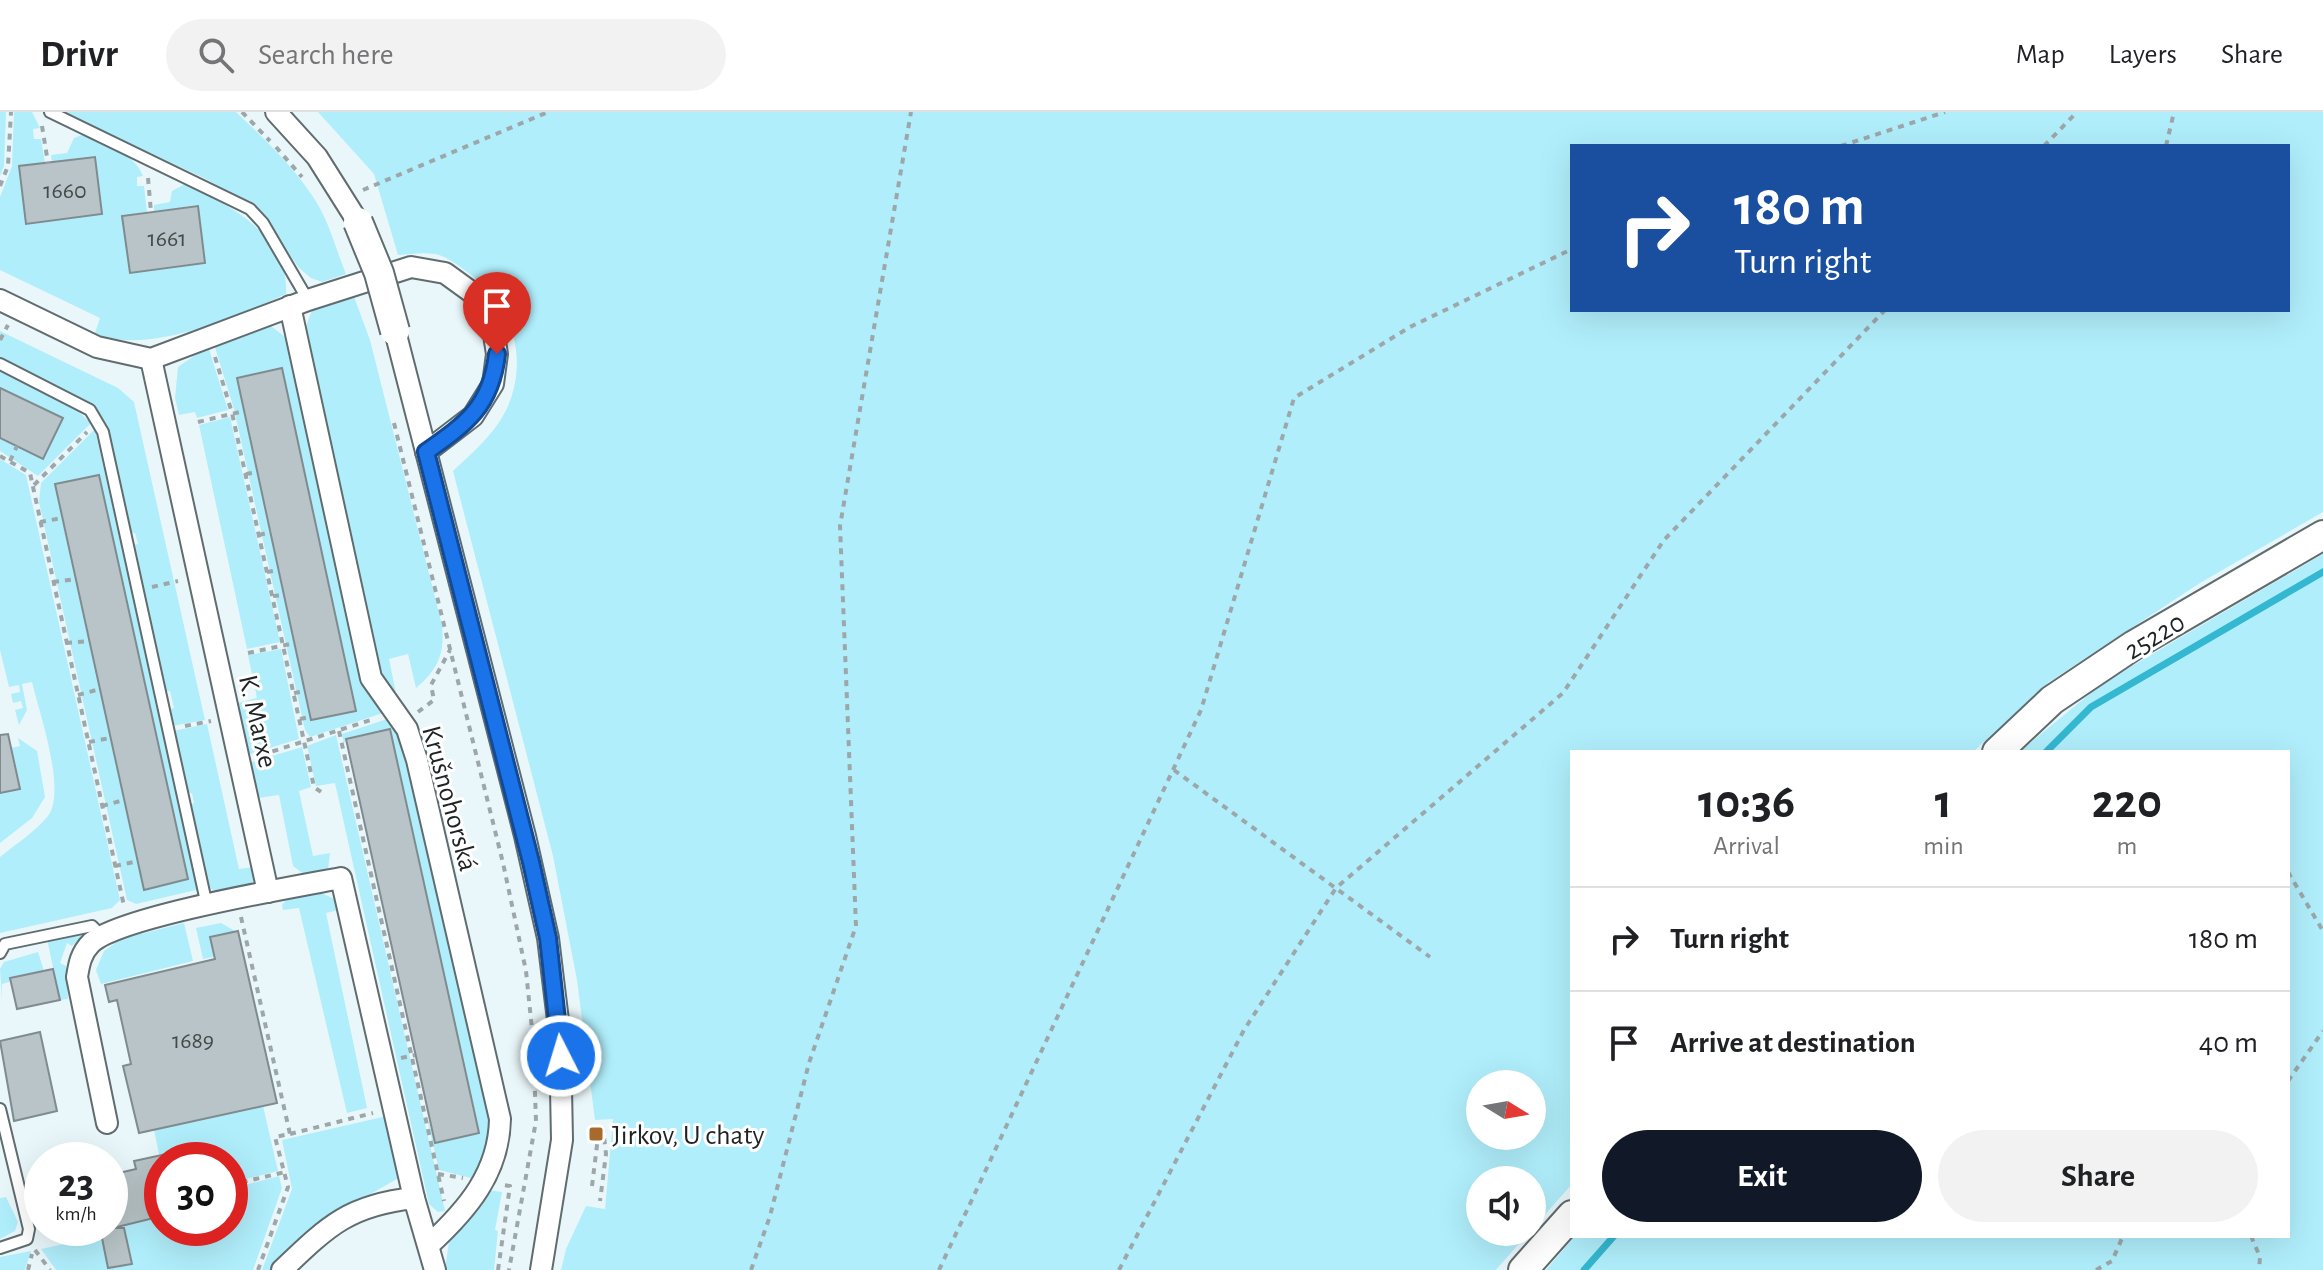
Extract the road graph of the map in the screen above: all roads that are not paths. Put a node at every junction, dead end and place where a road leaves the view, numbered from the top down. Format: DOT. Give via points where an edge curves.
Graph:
graph roads {
  1 [pos="50,112"];
  2 [pos="276,112"];
  3 [pos="352,209"];
  4 [pos="0,300"];
  5 [pos="299,303"];
  6 [pos="395,331"];
  7 [pos="151,359"];
  8 [pos="0,364"];
  9 [pos="426,452"];
  10 [pos="2323,535"];
  11 [pos="1999,750"];
  12 [pos="268,892"];
  13 [pos="207,906"];
  14 [pos="102,936"];
  15 [pos="0,953"];
  16 [pos="0,1109"];
  17 [pos="107,1123"];
  18 [pos="414,1198"];
  19 [pos="1570,1217"];
  20 [pos="429,1245"];
  21 [pos="0,1248"];
  22 [pos="282,1270"];
  23 [pos="435,1270"];
  24 [pos="541,1270"];
  25 [pos="1523,1270"];
  1 -- 5 [label="lane, Krušnohorská" via="250,209 263,223"];
  2 -- 3 [label="street" via="317,157"];
  3 -- 6 [label="street, bridge" via="379,273"];
  4 -- 7 [label="street" via="97,347"];
  5 -- 7 [label="street"];
  5 -- 9 [label="street" via="411,267 445,273 474,294 492,322 497,354 493,384 473,416"];
  5 -- 20 [label="street, Krušnohorská" via="371,678 399,718 417,760 500,1119 493,1164 476,1195"];
  6 -- 9 [label="street"];
  7 -- 12 [label="street, K. Marxe"];
  8 -- 13 [label="lane" via="72,398 90,410 103,432"];
  9 -- 24 [label="street" via="548,938 560,1037 562,1140"];
  10 -- 11 [label="street, 25220" via="2134,645 2052,700"];
  12 -- 13 [label="street"];
  12 -- 18 [label="street" via="341,878"];
  13 -- 14 [label="street"];
  14 -- 15 [label="lane" via="92,926 5,944"];
  14 -- 17 [label="street" via="83,954 77,977"];
  16 -- 21 [label="lane" via="30,1243"];
  18 -- 20 [label="street"];
  18 -- 22 [label="street" via="377,1202 351,1212"];
  19 -- 25 [label="street"];
  20 -- 23 [label="street"];
}
